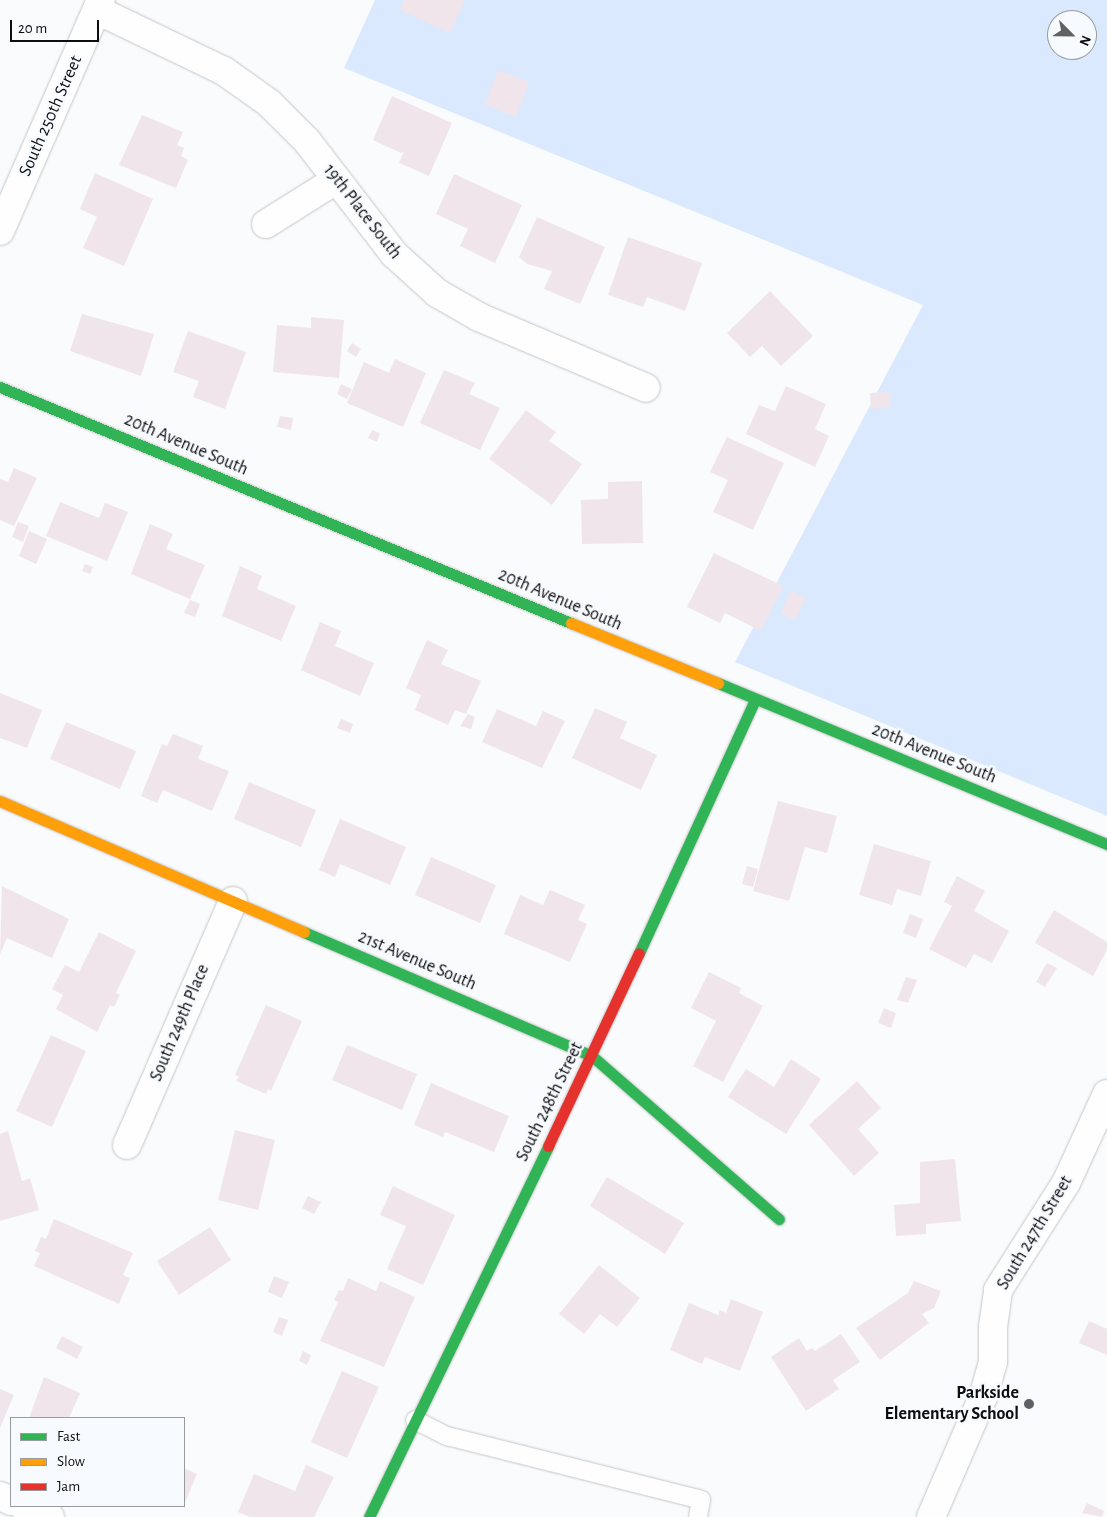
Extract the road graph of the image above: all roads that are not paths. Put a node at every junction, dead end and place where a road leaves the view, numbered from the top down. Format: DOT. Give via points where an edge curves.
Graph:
graph roads {
  1 [pos="99,5"];
  2 [pos="336,180"];
  3 [pos="266,224"];
  4 [pos="0,231"];
  5 [pos="0,387"];
  6 [pos="646,388"];
  7 [pos="755,700"];
  8 [pos="0,801"];
  9 [pos="1107,844"];
  10 [pos="233,901"];
  11 [pos="592,1056"];
  12 [pos="1107,1094"];
  13 [pos="127,1145"];
  14 [pos="779,1219"];
  15 [pos="415,1420"];
  16 [pos="25,1507"];
  17 [pos="50,1517"];
  18 [pos="369,1517"];
  19 [pos="698,1517"];
  20 [pos="931,1517"];
  1 -- 2 [label="street, 19th Place South" via="254,91 290,123"];
  1 -- 4 [label="street, South 250th Street"];
  2 -- 3 [label="street"];
  2 -- 6 [label="street, 19th Place South" via="394,254 451,302"];
  5 -- 7 [label="street, 20th Avenue South"];
  7 -- 9 [label="street, 20th Avenue South"];
  7 -- 11 [label="street, South 248th Street"];
  8 -- 10 [label="street, 21st Avenue South"];
  10 -- 11 [label="street, 21st Avenue South"];
  10 -- 13 [label="street, South 249th Place"];
  11 -- 14 [label="street, 21st Avenue South"];
  11 -- 15 [label="street, South 248th Street"];
  12 -- 20 [label="street, South 247th Street" via="1066,1184 998,1290 993,1362 983,1397"];
  15 -- 18 [label="street, South 248th Street"];
  15 -- 19 [label="lane" via="447,1436 701,1500"];
  16 -- 17 [label="street"];
}
